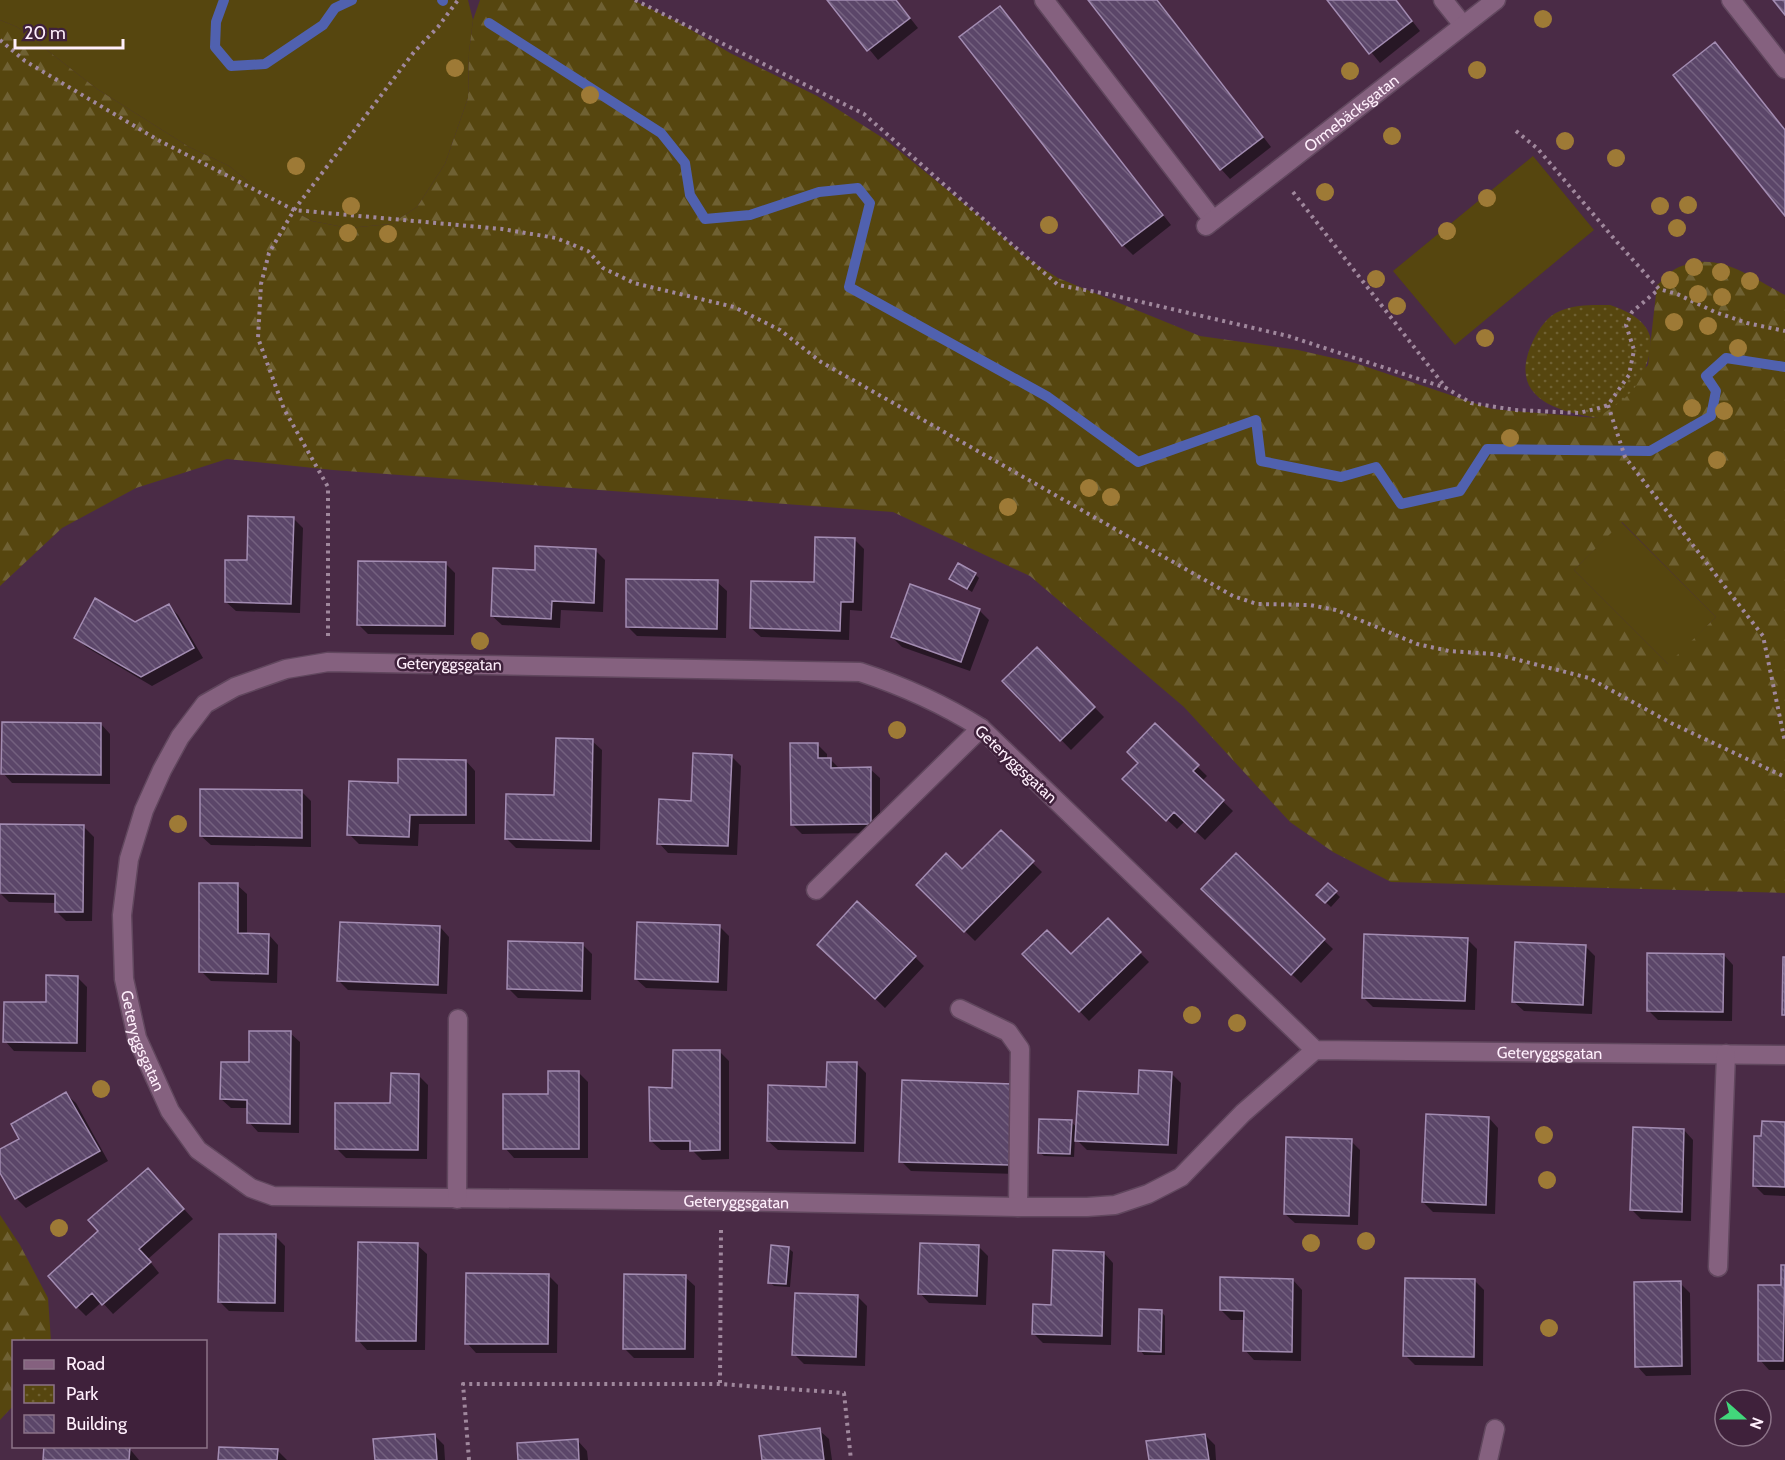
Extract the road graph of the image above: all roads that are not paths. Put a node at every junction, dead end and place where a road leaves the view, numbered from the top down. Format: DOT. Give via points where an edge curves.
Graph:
graph roads {
  1 [pos="1044,0"];
  2 [pos="1443,0"];
  3 [pos="1496,0"];
  4 [pos="1731,0"];
  5 [pos="1463,25"];
  6 [pos="1785,69"];
  7 [pos="981,729"];
  8 [pos="816,890"];
  9 [pos="960,1009"];
  10 [pos="458,1019"];
  11 [pos="1315,1050"];
  12 [pos="1726,1054"];
  13 [pos="1785,1055"];
  14 [pos="457,1199"];
  15 [pos="1018,1207"];
  16 [pos="1718,1267"];
  17 [pos="1495,1429"];
  18 [pos="1488,1460"];
  1 -- 5 [label="street, Ormebäcksgatan" via="1210,223"];
  2 -- 5 [label="street"];
  3 -- 5 [label="street, Ormebäcksgatan"];
  4 -- 6 [label="street"];
  7 -- 8 [label="street"];
  7 -- 11 [label="street, Geteryggsgatan"];
  7 -- 14 [label="street, Geteryggsgatan" via="952,709 860,672 328,662 286,669 235,687 205,704 180,738 144,810 129,859 122,915 124,979 137,1038 170,1111 198,1150 251,1188 273,1196"];
  9 -- 15 [label="street" via="1008,1032 1020,1049"];
  10 -- 14 [label="street"];
  11 -- 12 [label="street, Geteryggsgatan"];
  11 -- 15 [label="street, Geteryggsgatan" via="1243,1113 1181,1178 1115,1205"];
  12 -- 13 [label="street, Geteryggsgatan"];
  12 -- 16 [label="street"];
  14 -- 15 [label="street, Geteryggsgatan"];
  17 -- 18 [label="street"];
}
